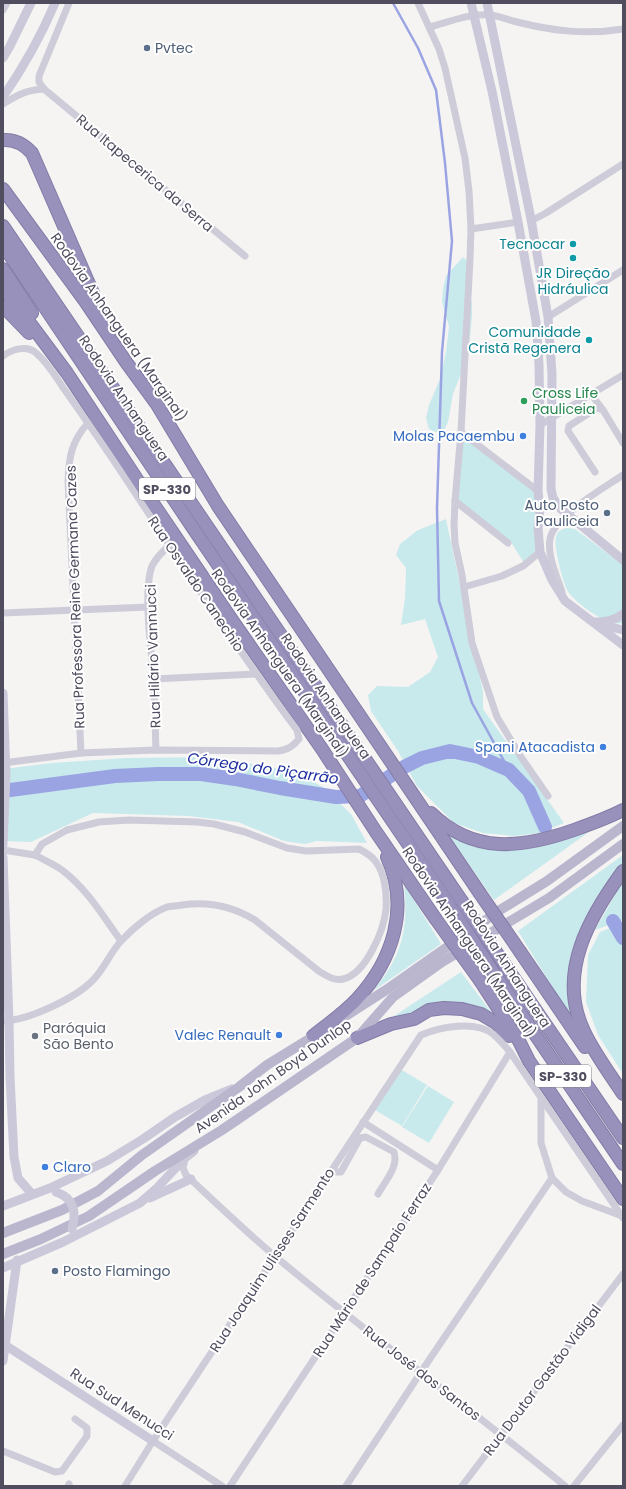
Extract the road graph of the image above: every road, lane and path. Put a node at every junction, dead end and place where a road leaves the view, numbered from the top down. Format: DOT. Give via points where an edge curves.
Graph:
graph roads {
  1 [pos="7,3"];
  2 [pos="31,3"];
  3 [pos="55,3"];
  4 [pos="69,3"];
  5 [pos="418,3"];
  6 [pos="471,3"];
  7 [pos="487,3"];
  8 [pos="3,10"];
  9 [pos="490,15"];
  10 [pos="473,16"];
  11 [pos="430,27"];
  12 [pos="623,29"];
  13 [pos="3,58"];
  14 [pos="44,89"];
  15 [pos="3,97"];
  16 [pos="3,104"];
  17 [pos="3,140"];
  18 [pos="623,164"];
  19 [pos="3,189"];
  20 [pos="531,221"];
  21 [pos="518,222"];
  22 [pos="3,226"];
  23 [pos="471,229"];
  24 [pos="3,245"];
  25 [pos="245,256"];
  26 [pos="3,269"];
  27 [pos="623,270"];
  28 [pos="3,287"];
  29 [pos="3,306"];
  30 [pos="548,318"];
  31 [pos="3,356"];
  32 [pos="126,362"];
  33 [pos="67,373"];
  34 [pos="623,374"];
  35 [pos="591,394"];
  36 [pos="603,410"];
  37 [pos="552,419"];
  38 [pos="88,424"];
  39 [pos="540,425"];
  40 [pos="461,432"];
  41 [pos="623,443"];
  42 [pos="595,472"];
  43 [pos="623,475"];
  44 [pos="538,491"];
  45 [pos="455,501"];
  46 [pos="568,514"];
  47 [pos="508,543"];
  48 [pos="170,545"];
  49 [pos="540,552"];
  50 [pos="623,560"];
  51 [pos="464,587"];
  52 [pos="565,600"];
  53 [pos="148,607"];
  54 [pos="75,611"];
  55 [pos="3,614"];
  56 [pos="623,614"];
  57 [pos="594,622"];
  58 [pos="623,630"];
  59 [pos="623,645"];
  60 [pos="256,674"];
  61 [pos="154,679"];
  62 [pos="3,692"];
  63 [pos="338,730"];
  64 [pos="156,750"];
  65 [pos="82,752"];
  66 [pos="4,762"];
  67 [pos="409,790"];
  68 [pos="548,796"];
  69 [pos="623,810"];
  70 [pos="623,820"];
  71 [pos="623,826"];
  72 [pos="376,832"];
  73 [pos="601,841"];
  74 [pos="623,844"];
  75 [pos="3,845"];
  76 [pos="3,850"];
  77 [pos="35,855"];
  78 [pos="3,857"];
  79 [pos="623,871"];
  80 [pos="121,941"];
  81 [pos="6,1021"];
  82 [pos="313,1036"];
  83 [pos="357,1038"];
  84 [pos="510,1052"];
  85 [pos="529,1061"];
  86 [pos="239,1087"];
  87 [pos="7,1088"];
  88 [pos="623,1094"];
  89 [pos="541,1098"];
  90 [pos="623,1100"];
  91 [pos="7,1102"];
  92 [pos="364,1122"];
  93 [pos="222,1130"];
  94 [pos="623,1138"];
  95 [pos="185,1158"];
  96 [pos="623,1164"];
  97 [pos="332,1170"];
  98 [pos="438,1170"];
  99 [pos="552,1178"];
  100 [pos="191,1179"];
  101 [pos="32,1194"];
  102 [pos="378,1194"];
  103 [pos="623,1199"];
  104 [pos="140,1203"];
  105 [pos="3,1206"];
  106 [pos="622,1217"];
  107 [pos="3,1233"];
  108 [pos="63,1242"];
  109 [pos="3,1254"];
  110 [pos="275,1256"];
  111 [pos="17,1260"];
  112 [pos="3,1268"];
  113 [pos="623,1274"];
  114 [pos="345,1312"];
  115 [pos="5,1345"];
  116 [pos="3,1362"];
  117 [pos="421,1372"];
  118 [pos="75,1419"];
  119 [pos="623,1425"];
  120 [pos="501,1434"];
  121 [pos="153,1441"];
  122 [pos="3,1452"];
  123 [pos="125,1486"];
  124 [pos="222,1486"];
  125 [pos="230,1486"];
  126 [pos="346,1486"];
  127 [pos="462,1486"];
  128 [pos="565,1486"];
  129 [pos="574,1486"];
  1 -- 8 [label="street"];
  2 -- 13 [label="street"];
  3 -- 15 [label="street" via="47,22"];
  4 -- 14 [label="street" via="39,76 39,82"];
  5 -- 11 [label="street"];
  6 -- 10 [label="street"];
  7 -- 9 [label="street"];
  9 -- 10 [label="street"];
  9 -- 12 [label="street" via="556,30 584,33"];
  9 -- 20 [label="street"];
  10 -- 11 [label="street"];
  10 -- 21 [label="street" via="492,91"];
  11 -- 23 [label="street" via="445,68 465,158"];
  14 -- 16 [label="street" via="19,94"];
  14 -- 25 [label="street, Rua Itapecerica da Serra"];
  17 -- 32 [label="highway" via="19,142 32,153 96,302"];
  18 -- 20 [label="street"];
  19 -- 32 [label="highway, Rodovia Anhanguera (Marginal)"];
  20 -- 30 [label="street"];
  21 -- 23 [label="street"];
  21 -- 39 [label="street" via="538,335"];
  22 -- 63 [label="highway, Rodovia Anhanguera / SP-330"];
  23 -- 40 [label="street"];
  24 -- 63 [label="highway, Rodovia Anhanguera / SP-330" via="193,528"];
  26 -- 33 [label="highway" via="45,331"];
  27 -- 30 [label="street"];
  28 -- 33 [label="highway, Rodovia Anhanguera (Marginal)"];
  29 -- 33 [label="highway"];
  30 -- 37 [label="street"];
  31 -- 38 [label="street, Rua Osvaldo Canechio" via="26,348 36,352"];
  32 -- 67 [label="highway, Rodovia Anhanguera (Marginal)" via="156,403 218,506"];
  33 -- 72 [label="highway, Rodovia Anhanguera (Marginal)" via="212,592 322,749"];
  34 -- 35 [label="street"];
  35 -- 36 [label="street"];
  35 -- 37 [label="street"];
  36 -- 41 [label="street"];
  36 -- 42 [label="street" via="598,408 568,428"];
  37 -- 39 [label="street"];
  37 -- 46 [label="street" via="552,489 556,503"];
  38 -- 48 [label="street, Rua Osvaldo Canechio"];
  38 -- 54 [label="street, Rua Professora Reine Germana Cazes" via="74,444 69,465"];
  39 -- 44 [label="street"];
  40 -- 44 [label="street"];
  40 -- 45 [label="street"];
  43 -- 46 [label="street"];
  44 -- 49 [label="street"];
  45 -- 47 [label="street"];
  45 -- 51 [label="street" via="455,543"];
  46 -- 50 [label="street"];
  46 -- 52 [label="street" via="558,523 550,540 552,559"];
  48 -- 53 [label="street, Rua Hilário Vannucci" via="152,566"];
  48 -- 60 [label="street, Rua Osvaldo Canechio"];
  49 -- 51 [label="street" via="522,566 502,576"];
  49 -- 52 [label="street" via="552,580"];
  51 -- 68 [label="street" via="472,643 497,717"];
  52 -- 57 [label="street"];
  53 -- 54 [label="street"];
  53 -- 61 [label="street, Rua Hilário Vannucci"];
  54 -- 55 [label="street"];
  54 -- 65 [label="street, Rua Professora Reine Germana Cazes"];
  56 -- 57 [label="street" via="608,622"];
  57 -- 58 [label="street"];
  57 -- 59 [label="street"];
  60 -- 61 [label="street"];
  60 -- 64 [label="street, Rua Osvaldo Canechio" via="296,730 299,739 293,746 285,750 269,751"];
  61 -- 64 [label="street, Rua Hilário Vannucci"];
  62 -- 66 [label="street"];
  63 -- 94 [label="highway, Rodovia Anhanguera / SP-330, bridge" via="404,815"];
  63 -- 96 [label="highway, Rodovia Anhanguera / SP-330, bridge" via="392,820"];
  64 -- 65 [label="street"];
  65 -- 66 [label="street"];
  66 -- 75 [label="street" via="6,774"];
  67 -- 69 [label="highway" via="436,818 454,831 498,845 527,843 555,837"];
  67 -- 90 [label="highway, Rodovia Anhanguera (Marginal), bridge"];
  70 -- 73 [label="main road"];
  71 -- 73 [label="main road, Avenida John Boyd Dunlop"];
  72 -- 82 [label="highway" via="392,868 398,890 397,917 390,947 361,995"];
  72 -- 85 [label="highway, Rodovia Anhanguera (Marginal), bridge" via="481,982"];
  73 -- 82 [label="main road, Avenida John Boyd Dunlop" via="547,881"];
  74 -- 83 [label="main road, Avenida John Boyd Dunlop" via="548,898 442,962 393,996"];
  76 -- 77 [label="street"];
  77 -- 80 [label="street" via="62,870 78,884"];
  77 -- 80 [label="street" via="42,844 67,830 99,822 197,822 245,832 287,848 306,851 359,850 376,860 382,873 386,909 376,942 366,960 350,976 342,980 329,978 255,920 225,906 203,903 168,907 154,913"];
  78 -- 81 [label="street"];
  79 -- 88 [label="highway" via="584,936 576,964 574,990 576,1011 583,1031"];
  80 -- 81 [label="street" via="104,967 81,990 41,1011"];
  81 -- 87 [label="street"];
  82 -- 86 [label="main road, Avenida John Boyd Dunlop" via="267,1065"];
  83 -- 85 [label="highway" via="391,1024 414,1019 429,1010 462,1009 481,1014 496,1023"];
  83 -- 93 [label="main road, Avenida John Boyd Dunlop"];
  84 -- 89 [label="street"];
  84 -- 92 [label="street, Rua Joaquim Ulisses Sarmento" via="492,1033 478,1028 449,1026 421,1035"];
  84 -- 98 [label="street, Rua Mário de Sampaio Ferraz"];
  85 -- 103 [label="highway, Rodovia Anhanguera (Marginal)"];
  86 -- 101 [label="street" via="204,1100 107,1161"];
  86 -- 107 [label="main road, Avenida John Boyd Dunlop" via="142,1155 98,1191 62,1210"];
  87 -- 91 [label="street"];
  89 -- 99 [label="street" via="542,1143"];
  89 -- 106 [label="street"];
  91 -- 101 [label="street" via="15,1169 18,1178"];
  92 -- 97 [label="street, Rua Joaquim Ulisses Sarmento"];
  92 -- 98 [label="street"];
  93 -- 95 [label="street"];
  93 -- 109 [label="main road, Avenida John Boyd Dunlop" via="89,1216 42,1239"];
  95 -- 100 [label="street, Rua José dos Santos" via="183,1168"];
  95 -- 104 [label="street"];
  97 -- 102 [label="street" via="341,1172 360,1138 366,1137 394,1152 395,1156 394,1167"];
  97 -- 110 [label="street, Rua Joaquim Ulisses Sarmento"];
  98 -- 114 [label="street, Rua Mário de Sampaio Ferraz"];
  99 -- 106 [label="street" via="566,1192 582,1202"];
  99 -- 117 [label="street"];
  100 -- 104 [label="street"];
  100 -- 110 [label="street, Rua José dos Santos"];
  101 -- 105 [label="street"];
  101 -- 108 [label="street, bridge" via="56,1192 64,1195 72,1205 72,1229"];
  104 -- 108 [label="street"];
  108 -- 111 [label="street"];
  110 -- 114 [label="street, Rua José dos Santos"];
  110 -- 121 [label="street, Rua Joaquim Ulisses Sarmento"];
  111 -- 112 [label="street"];
  111 -- 115 [label="street"];
  113 -- 120 [label="street, Rua Doutor Gastão Vidigal"];
  114 -- 117 [label="street, Rua José dos Santos"];
  114 -- 125 [label="street, Rua Mário de Sampaio Ferraz"];
  115 -- 116 [label="street"];
  115 -- 121 [label="street, Rua Sud Menucci"];
  117 -- 120 [label="street, Rua José dos Santos"];
  117 -- 126 [label="street"];
  118 -- 122 [label="street" via="87,1428 87,1436 62,1471 55,1472"];
  119 -- 129 [label="street"];
  120 -- 127 [label="street, Rua Doutor Gastão Vidigal"];
  120 -- 128 [label="street, Rua José dos Santos"];
  121 -- 123 [label="street, Rua Joaquim Ulisses Sarmento"];
  121 -- 124 [label="street, Rua Sud Menucci"];
}
